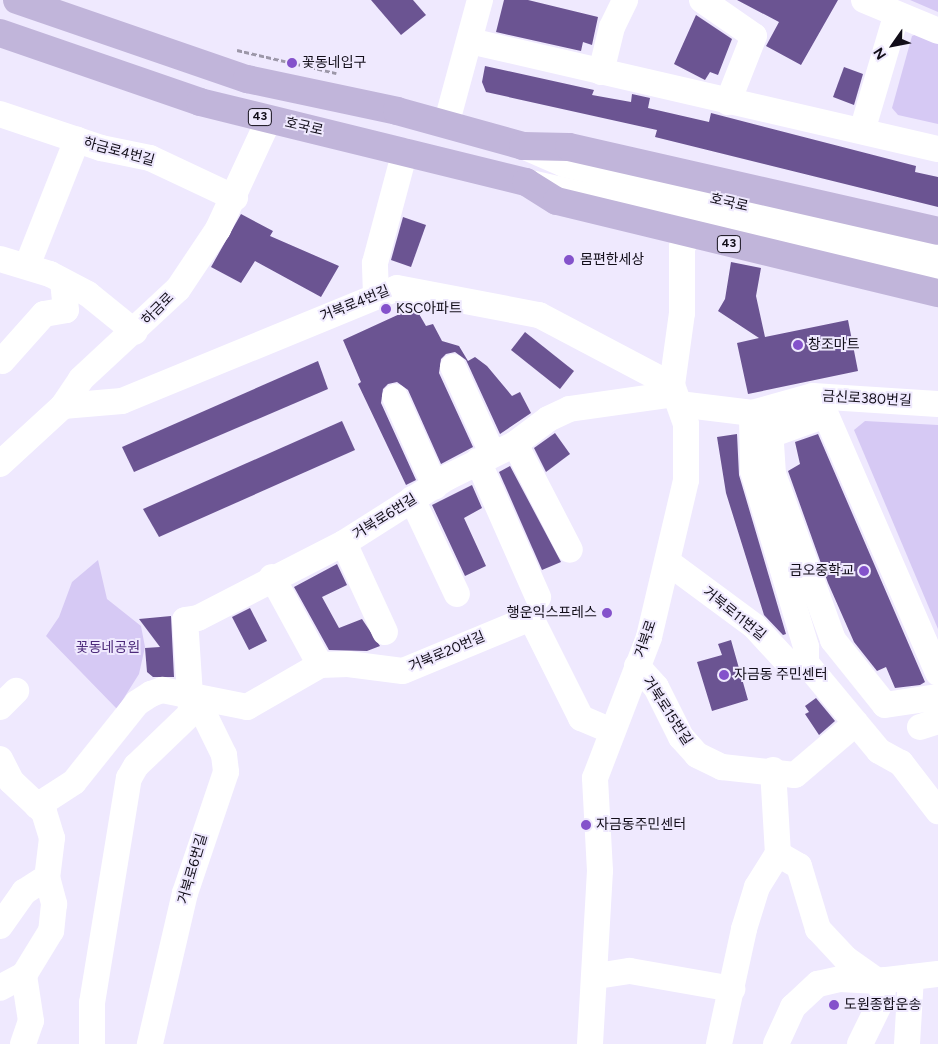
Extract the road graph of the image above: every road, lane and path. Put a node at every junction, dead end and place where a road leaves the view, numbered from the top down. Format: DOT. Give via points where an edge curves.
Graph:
graph roads {
  1 [pos="17,0"];
  2 [pos="480,0"];
  3 [pos="625,0"];
  4 [pos="702,0"];
  5 [pos="864,0"];
  6 [pos="896,16"];
  7 [pos="938,31"];
  8 [pos="0,32"];
  9 [pos="470,41"];
  10 [pos="226,48"];
  11 [pos="601,72"];
  12 [pos="340,74"];
  13 [pos="728,102"];
  14 [pos="0,114"];
  15 [pos="270,119"];
  16 [pos="446,125"];
  17 [pos="862,131"];
  18 [pos="77,140"];
  19 [pos="523,146"];
  20 [pos="938,149"];
  21 [pos="405,151"];
  22 [pos="526,182"];
  23 [pos="235,198"];
  24 [pos="938,231"];
  25 [pos="690,234"];
  26 [pos="938,253"];
  27 [pos="0,259"];
  28 [pos="27,266"];
  29 [pos="938,275"];
  30 [pos="63,281"];
  31 [pos="938,293"];
  32 [pos="376,295"];
  33 [pos="135,332"];
  34 [pos="2,361"];
  35 [pos="452,367"];
  36 [pos="675,394"];
  37 [pos="396,397"];
  38 [pos="938,404"];
  39 [pos="63,406"];
  40 [pos="764,425"];
  41 [pos="495,453"];
  42 [pos="0,464"];
  43 [pos="435,486"];
  44 [pos="412,499"];
  45 [pos="344,543"];
  46 [pos="570,550"];
  47 [pos="669,563"];
  48 [pos="272,577"];
  49 [pos="457,594"];
  50 [pos="538,597"];
  51 [pos="385,632"];
  52 [pos="806,662"];
  53 [pos="320,665"];
  54 [pos="637,666"];
  55 [pos="938,673"];
  56 [pos="938,697"];
  57 [pos="190,704"];
  58 [pos="856,723"];
  59 [pos="611,732"];
  60 [pos="0,761"];
  61 [pos="773,770"];
  62 [pos="37,806"];
  63 [pos="938,811"];
  64 [pos="778,854"];
  65 [pos="46,877"];
  66 [pos="0,926"];
  67 [pos="938,974"];
  68 [pos="24,975"];
  69 [pos="597,976"];
  70 [pos="911,977"];
  71 [pos="881,980"];
  72 [pos="0,988"];
  73 [pos="732,989"];
  74 [pos="26,1043"];
  75 [pos="92,1044"];
  76 [pos="150,1044"];
  77 [pos="590,1044"];
  78 [pos="719,1044"];
  79 [pos="776,1044"];
  80 [pos="860,1044"];
  81 [pos="907,1044"];
  1 -- 16 [label="main road, 호국로" via="247,79"];
  2 -- 9 [label="street"];
  3 -- 11 [label="street" via="612,27"];
  4 -- 13 [label="street" via="754,36"];
  5 -- 6 [label="street"];
  6 -- 7 [label="street"];
  6 -- 17 [label="street"];
  8 -- 15 [label="main road, 호국로 / 43" via="145,86"];
  9 -- 11 [label="street"];
  9 -- 16 [label="street"];
  10 -- 12 [label="path"];
  11 -- 13 [label="street"];
  13 -- 17 [label="street"];
  14 -- 18 [label="street, 하금로4번길"];
  15 -- 21 [label="main road, 호국로 / 43"];
  15 -- 23 [label="street, 하금로"];
  16 -- 19 [label="main road, 호국로"];
  17 -- 20 [label="street"];
  18 -- 23 [label="street, 하금로4번길" via="150,158"];
  18 -- 28 [label="street"];
  19 -- 24 [label="main road, 호국로" via="569,147"];
  19 -- 26 [label="street, 호국로" via="564,164"];
  21 -- 22 [label="main road, 호국로 / 43"];
  21 -- 32 [label="street" via="376,263"];
  22 -- 25 [label="main road, 호국로 / 43" via="557,201"];
  22 -- 29 [label="street, 호국로"];
  23 -- 33 [label="street, 하금로" via="178,289"];
  25 -- 31 [label="main road, 호국로 / 43"];
  25 -- 36 [label="street, 거북로" via="682,247 682,313"];
  27 -- 28 [label="street"];
  28 -- 30 [label="street"];
  30 -- 33 [label="street" via="88,294"];
  30 -- 34 [label="street" via="66,310 44,314"];
  32 -- 36 [label="street, 거북로4번길" via="397,288 421,290 539,315"];
  32 -- 39 [label="street, 거북로4번길" via="122,402"];
  33 -- 39 [label="street, 하금로" via="80,380"];
  35 -- 41 [label="street"];
  36 -- 40 [label="street, 금신로380번길"];
  36 -- 41 [label="street, 거북로6번길" via="570,409 542,422"];
  36 -- 47 [label="street, 거북로" via="686,424 686,480"];
  37 -- 43 [label="street"];
  38 -- 40 [label="street, 금신로380번길" via="813,396"];
  39 -- 42 [label="street, 하금로"];
  40 -- 52 [label="street" via="754,471 806,647"];
  40 -- 55 [label="street" via="826,414"];
  40 -- 56 [label="street" via="773,474 832,640 886,706"];
  41 -- 43 [label="street, 거북로6번길"];
  41 -- 46 [label="street"];
  41 -- 50 [label="street"];
  43 -- 44 [label="street, 거북로6번길"];
  44 -- 45 [label="street, 거북로6번길"];
  44 -- 49 [label="street"];
  45 -- 48 [label="street, 거북로6번길"];
  45 -- 51 [label="street"];
  47 -- 52 [label="street, 거북로11번길" via="754,626 791,666"];
  47 -- 54 [label="street, 거북로"];
  48 -- 53 [label="street"];
  48 -- 57 [label="street, 거북로6번길" via="198,618 185,620"];
  52 -- 58 [label="street"];
  53 -- 57 [label="street, 거북로20번길" via="246,707"];
  53 -- 59 [label="street, 거북로20번길" via="348,664 403,671 530,618 581,718"];
  54 -- 59 [label="street, 거북로"];
  54 -- 61 [label="street, 거북로15번길" via="697,755 722,767"];
  57 -- 62 [label="street, 거북로20번길" via="162,690 137,703 74,782"];
  57 -- 75 [label="street" via="129,778 92,1003"];
  57 -- 76 [label="street, 거북로6번길" via="202,710 209,721 224,755 226,772 185,893"];
  58 -- 61 [label="street, 거북로15번길" via="795,774"];
  58 -- 63 [label="street" via="879,751 901,763"];
  59 -- 69 [label="street, 거북로" via="594,778 600,871"];
  60 -- 62 [label="street" via="11,781"];
  61 -- 64 [label="street"];
  62 -- 65 [label="street" via="44,812 52,838"];
  64 -- 71 [label="street" via="799,866 818,928 846,959"];
  64 -- 73 [label="street" via="757,887"];
  65 -- 66 [label="street" via="24,892"];
  65 -- 68 [label="street" via="54,904 51,931"];
  67 -- 70 [label="street"];
  68 -- 72 [label="street"];
  68 -- 74 [label="street" via="31,1021"];
  69 -- 73 [label="street" via="630,971"];
  69 -- 77 [label="street, 거북로"];
  70 -- 71 [label="street"];
  70 -- 81 [label="street"];
  71 -- 79 [label="street" via="840,978 818,984 793,1007"];
  71 -- 80 [label="street" via="882,999"];
  73 -- 78 [label="street"];
}
